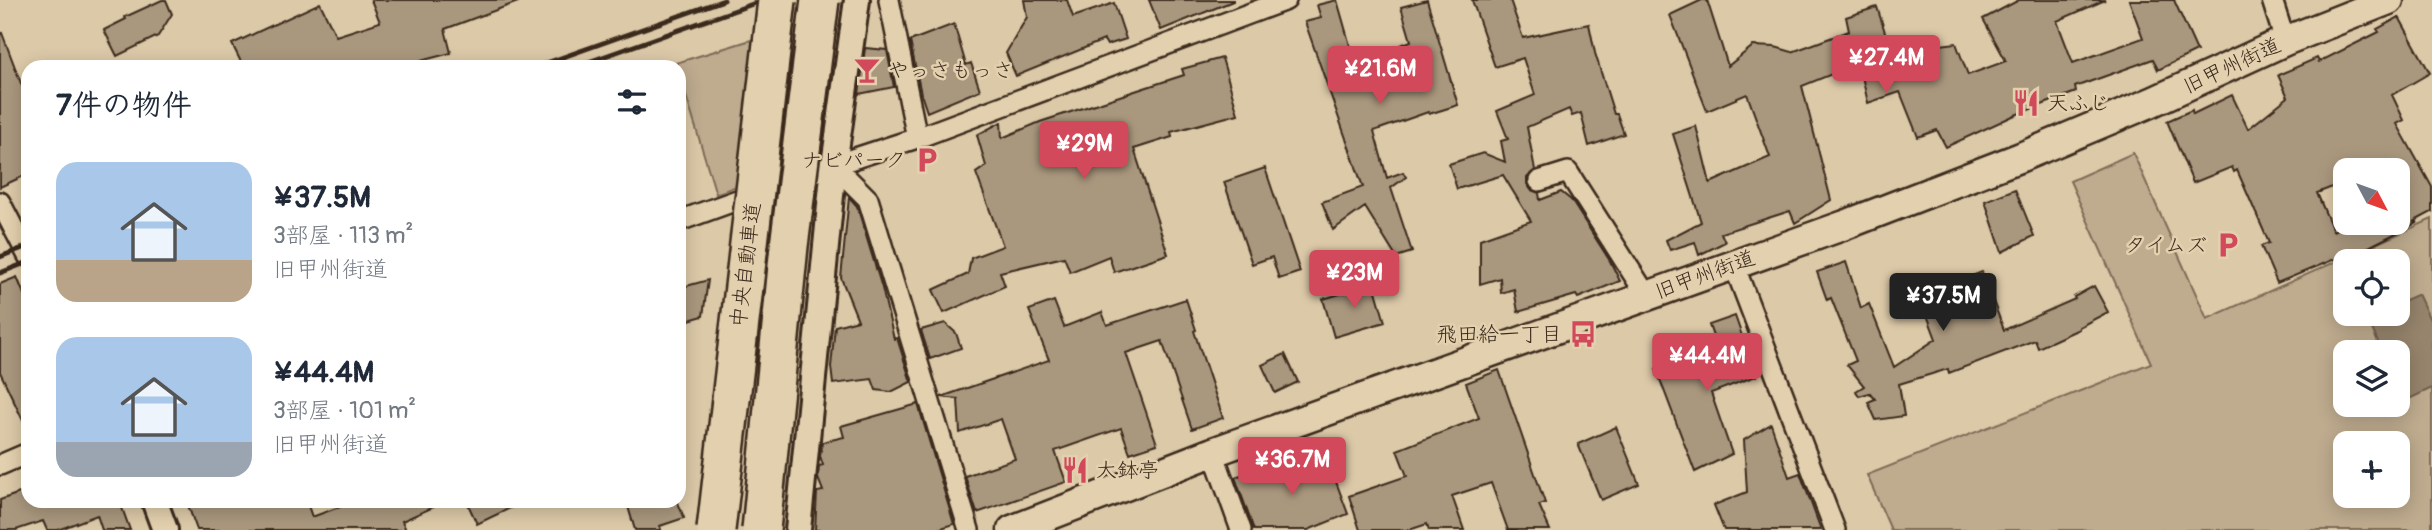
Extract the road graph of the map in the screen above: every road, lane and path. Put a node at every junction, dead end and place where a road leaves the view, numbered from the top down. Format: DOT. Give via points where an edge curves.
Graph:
graph roads {
  1 [pos="777,0"];
  2 [pos="820,0"];
  3 [pos="857,0"];
  4 [pos="889,0"];
  5 [pos="1286,0"];
  6 [pos="2272,0"];
  7 [pos="2389,0"];
  8 [pos="2285,41"];
  9 [pos="917,138"];
  10 [pos="834,165"];
  11 [pos="1539,181"];
  12 [pos="0,202"];
  13 [pos="686,218"];
  14 [pos="21,242"];
  15 [pos="1734,265"];
  16 [pos="1647,296"];
  17 [pos="1213,452"];
  18 [pos="21,456"];
  19 [pos="0,465"];
  20 [pos="156,508"];
  21 [pos="165,530"];
  22 [pos="716,530"];
  23 [pos="761,530"];
  24 [pos="798,530"];
  25 [pos="970,530"];
  26 [pos="1012,530"];
  27 [pos="1241,530"];
  28 [pos="1835,530"];
  1 -- 22 [label="highway, 中央自動車道, bridge"];
  2 -- 23 [label="highway, 中央自動車道, bridge" via="789,246"];
  3 -- 10 [label="street"];
  4 -- 9 [label="street"];
  5 -- 9 [label="street"];
  6 -- 8 [label="street"];
  7 -- 8 [label="main road, 旧甲州街道"];
  8 -- 15 [label="main road, 旧甲州街道" via="2021,157"];
  9 -- 10 [label="street"];
  10 -- 13 [label="street"];
  10 -- 24 [label="street"];
  10 -- 25 [label="street" via="868,198"];
  11 -- 16 [label="street" via="1568,172"];
  12 -- 14 [label="street"];
  15 -- 16 [label="main road, 旧甲州街道"];
  15 -- 28 [label="street"];
  16 -- 17 [label="main road, 旧甲州街道"];
  17 -- 26 [label="main road, 旧甲州街道"];
  17 -- 27 [label="street"];
  18 -- 19 [label="street"];
  20 -- 21 [label="street"];
}
